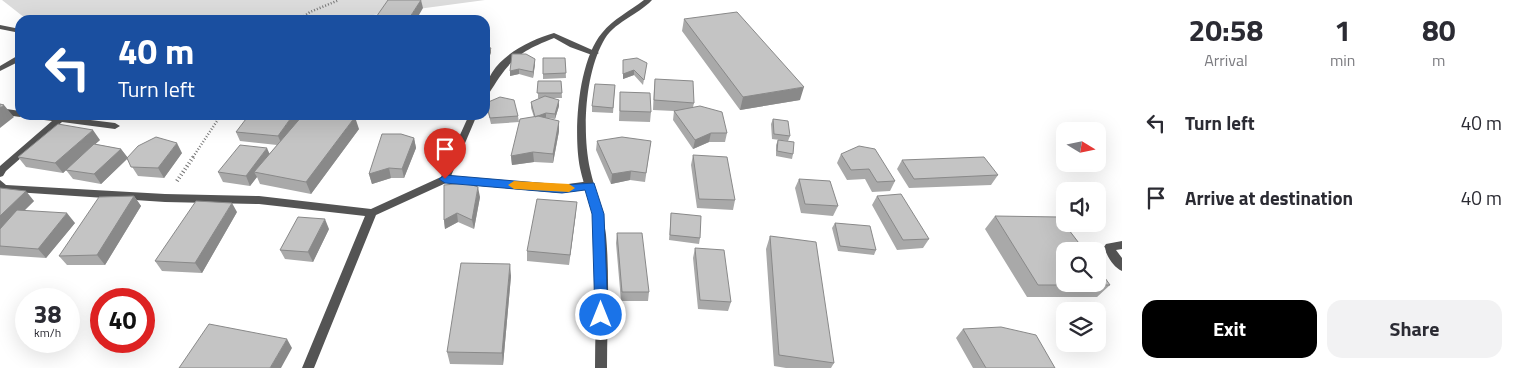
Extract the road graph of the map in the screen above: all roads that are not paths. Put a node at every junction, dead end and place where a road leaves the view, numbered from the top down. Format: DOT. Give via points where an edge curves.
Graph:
graph roads {
  1 [pos="648,0"];
  2 [pos="0,27"];
  3 [pos="15,30"];
  4 [pos="595,53"];
  5 [pos="15,61"];
  6 [pos="0,69"];
  7 [pos="490,84"];
  8 [pos="0,111"];
  9 [pos="15,113"];
  10 [pos="59,120"];
  11 [pos="68,120"];
  12 [pos="471,120"];
  13 [pos="115,126"];
  14 [pos="0,174"];
  15 [pos="445,179"];
  16 [pos="0,184"];
  17 [pos="590,185"];
  18 [pos="372,213"];
  19 [pos="1122,245"];
  20 [pos="1122,266"];
  21 [pos="308,368"];
  22 [pos="601,368"];
  1 -- 4 [label="street" via="615,23 600,40"];
  2 -- 3 [label="street"];
  4 -- 7 [label="street" via="554,35 527,46 504,62"];
  4 -- 17 [label="street" via="589,66 580,128 584,167"];
  5 -- 6 [label="street"];
  8 -- 9 [label="street"];
  10 -- 14 [label="street"];
  11 -- 13 [label="street"];
  12 -- 15 [label="street"];
  15 -- 17 [label="street" via="562,189"];
  15 -- 18 [label="street"];
  16 -- 18 [label="street" via="3,188 259,200"];
  17 -- 22 [label="street" via="598,214"];
  18 -- 21 [label="street"];
  19 -- 20 [label="street" via="1110,247"];
}
